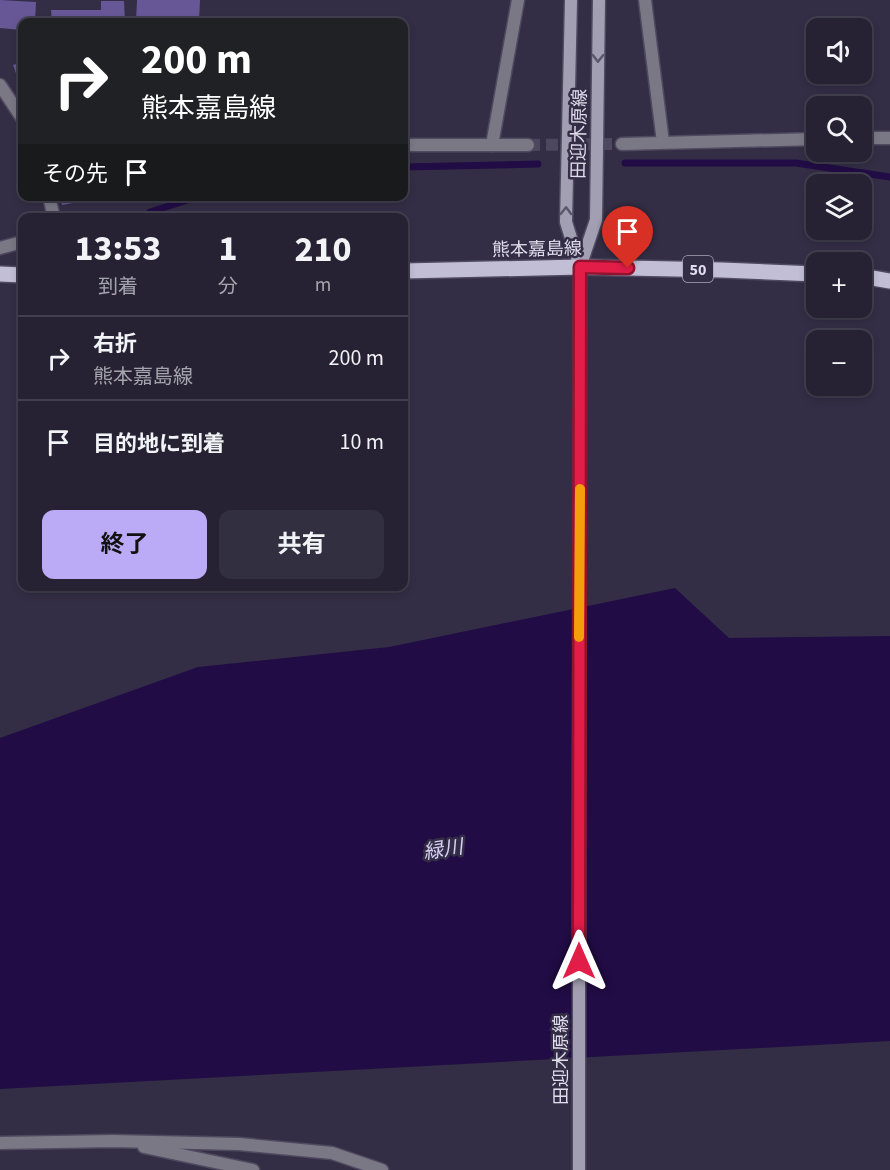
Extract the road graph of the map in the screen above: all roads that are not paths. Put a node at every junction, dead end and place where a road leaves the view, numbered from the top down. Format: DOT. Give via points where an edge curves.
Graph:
graph roads {
  1 [pos="518,0"];
  2 [pos="571,0"];
  3 [pos="599,0"];
  4 [pos="645,0"];
  5 [pos="0,85"];
  6 [pos="18,112"];
  7 [pos="872,138"];
  8 [pos="890,138"];
  9 [pos="806,139"];
  10 [pos="663,142"];
  11 [pos="622,144"];
  12 [pos="408,145"];
  13 [pos="492,145"];
  14 [pos="528,145"];
  15 [pos="18,244"];
  16 [pos="0,248"];
  17 [pos="580,267"];
  18 [pos="408,271"];
  19 [pos="0,274"];
  20 [pos="806,274"];
  21 [pos="18,275"];
  22 [pos="872,278"];
  23 [pos="890,281"];
  24 [pos="113,1141"];
  25 [pos="0,1143"];
  26 [pos="253,1170"];
  27 [pos="382,1170"];
  28 [pos="579,1170"];
  1 -- 13 [label="street"];
  17 -- 2 [label="main road, 田迎木原線, one-way" via="566,222"];
  3 -- 17 [label="main road, 田迎木原線, one-way" via="596,220"];
  4 -- 10 [label="street"];
  5 -- 6 [label="street"];
  7 -- 8 [label="street"];
  9 -- 10 [label="street"];
  10 -- 11 [label="street"];
  12 -- 13 [label="street"];
  13 -- 14 [label="street"];
  15 -- 16 [label="street"];
  17 -- 18 [label="main road, 熊本嘉島線 / 50"];
  17 -- 20 [label="main road, 熊本嘉島線 / 50"];
  17 -- 28 [label="main road, 田迎木原線"];
  19 -- 21 [label="main road"];
  22 -- 23 [label="main road"];
  24 -- 25 [label="street"];
  24 -- 26 [label="street"];
  24 -- 27 [label="street" via="239,1144 309,1151"];
}
